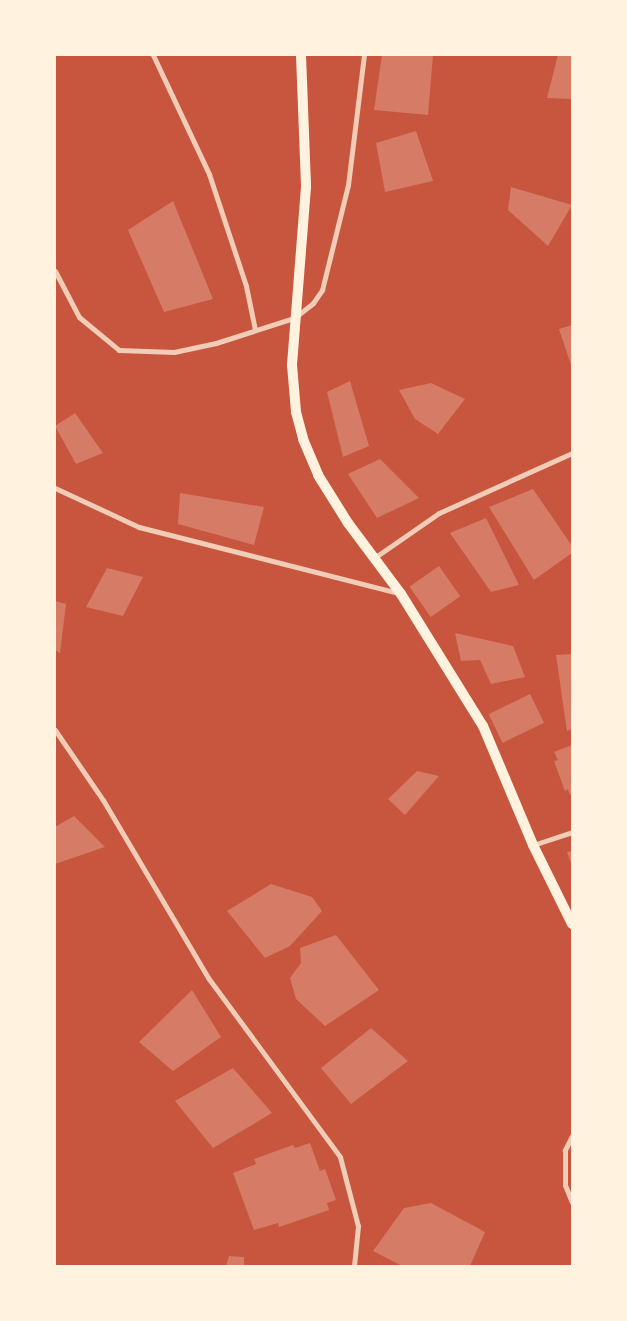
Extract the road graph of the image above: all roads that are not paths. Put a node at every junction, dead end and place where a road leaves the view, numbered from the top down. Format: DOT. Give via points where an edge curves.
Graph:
graph roads {
  1 [pos="153,55"];
  2 [pos="301,55"];
  3 [pos="364,55"];
  4 [pos="55,271"];
  5 [pos="294,318"];
  6 [pos="255,330"];
  7 [pos="572,453"];
  8 [pos="55,488"];
  9 [pos="374,558"];
  10 [pos="401,594"];
  11 [pos="55,730"];
  12 [pos="572,832"];
  13 [pos="533,845"];
  14 [pos="572,924"];
  15 [pos="572,1136"];
  16 [pos="572,1202"];
  17 [pos="354,1266"];
  1 -- 6 [label="street" via="209,174 246,286"];
  2 -- 5 [label="main road" via="306,187"];
  3 -- 5 [label="street" via="348,185 322,290 313,303"];
  4 -- 6 [label="street" via="79,316 119,350 174,352"];
  5 -- 6 [label="street"];
  5 -- 9 [label="main road" via="296,412 304,439 318,475"];
  7 -- 9 [label="street" via="439,512"];
  8 -- 10 [label="street" via="139,526"];
  9 -- 10 [label="main road"];
  10 -- 13 [label="main road" via="483,726"];
  11 -- 17 [label="street" via="104,800 209,979 340,1157 358,1226"];
  12 -- 13 [label="street"];
  13 -- 14 [label="main road"];
  15 -- 16 [label="street" via="565,1150 565,1185"];
}
